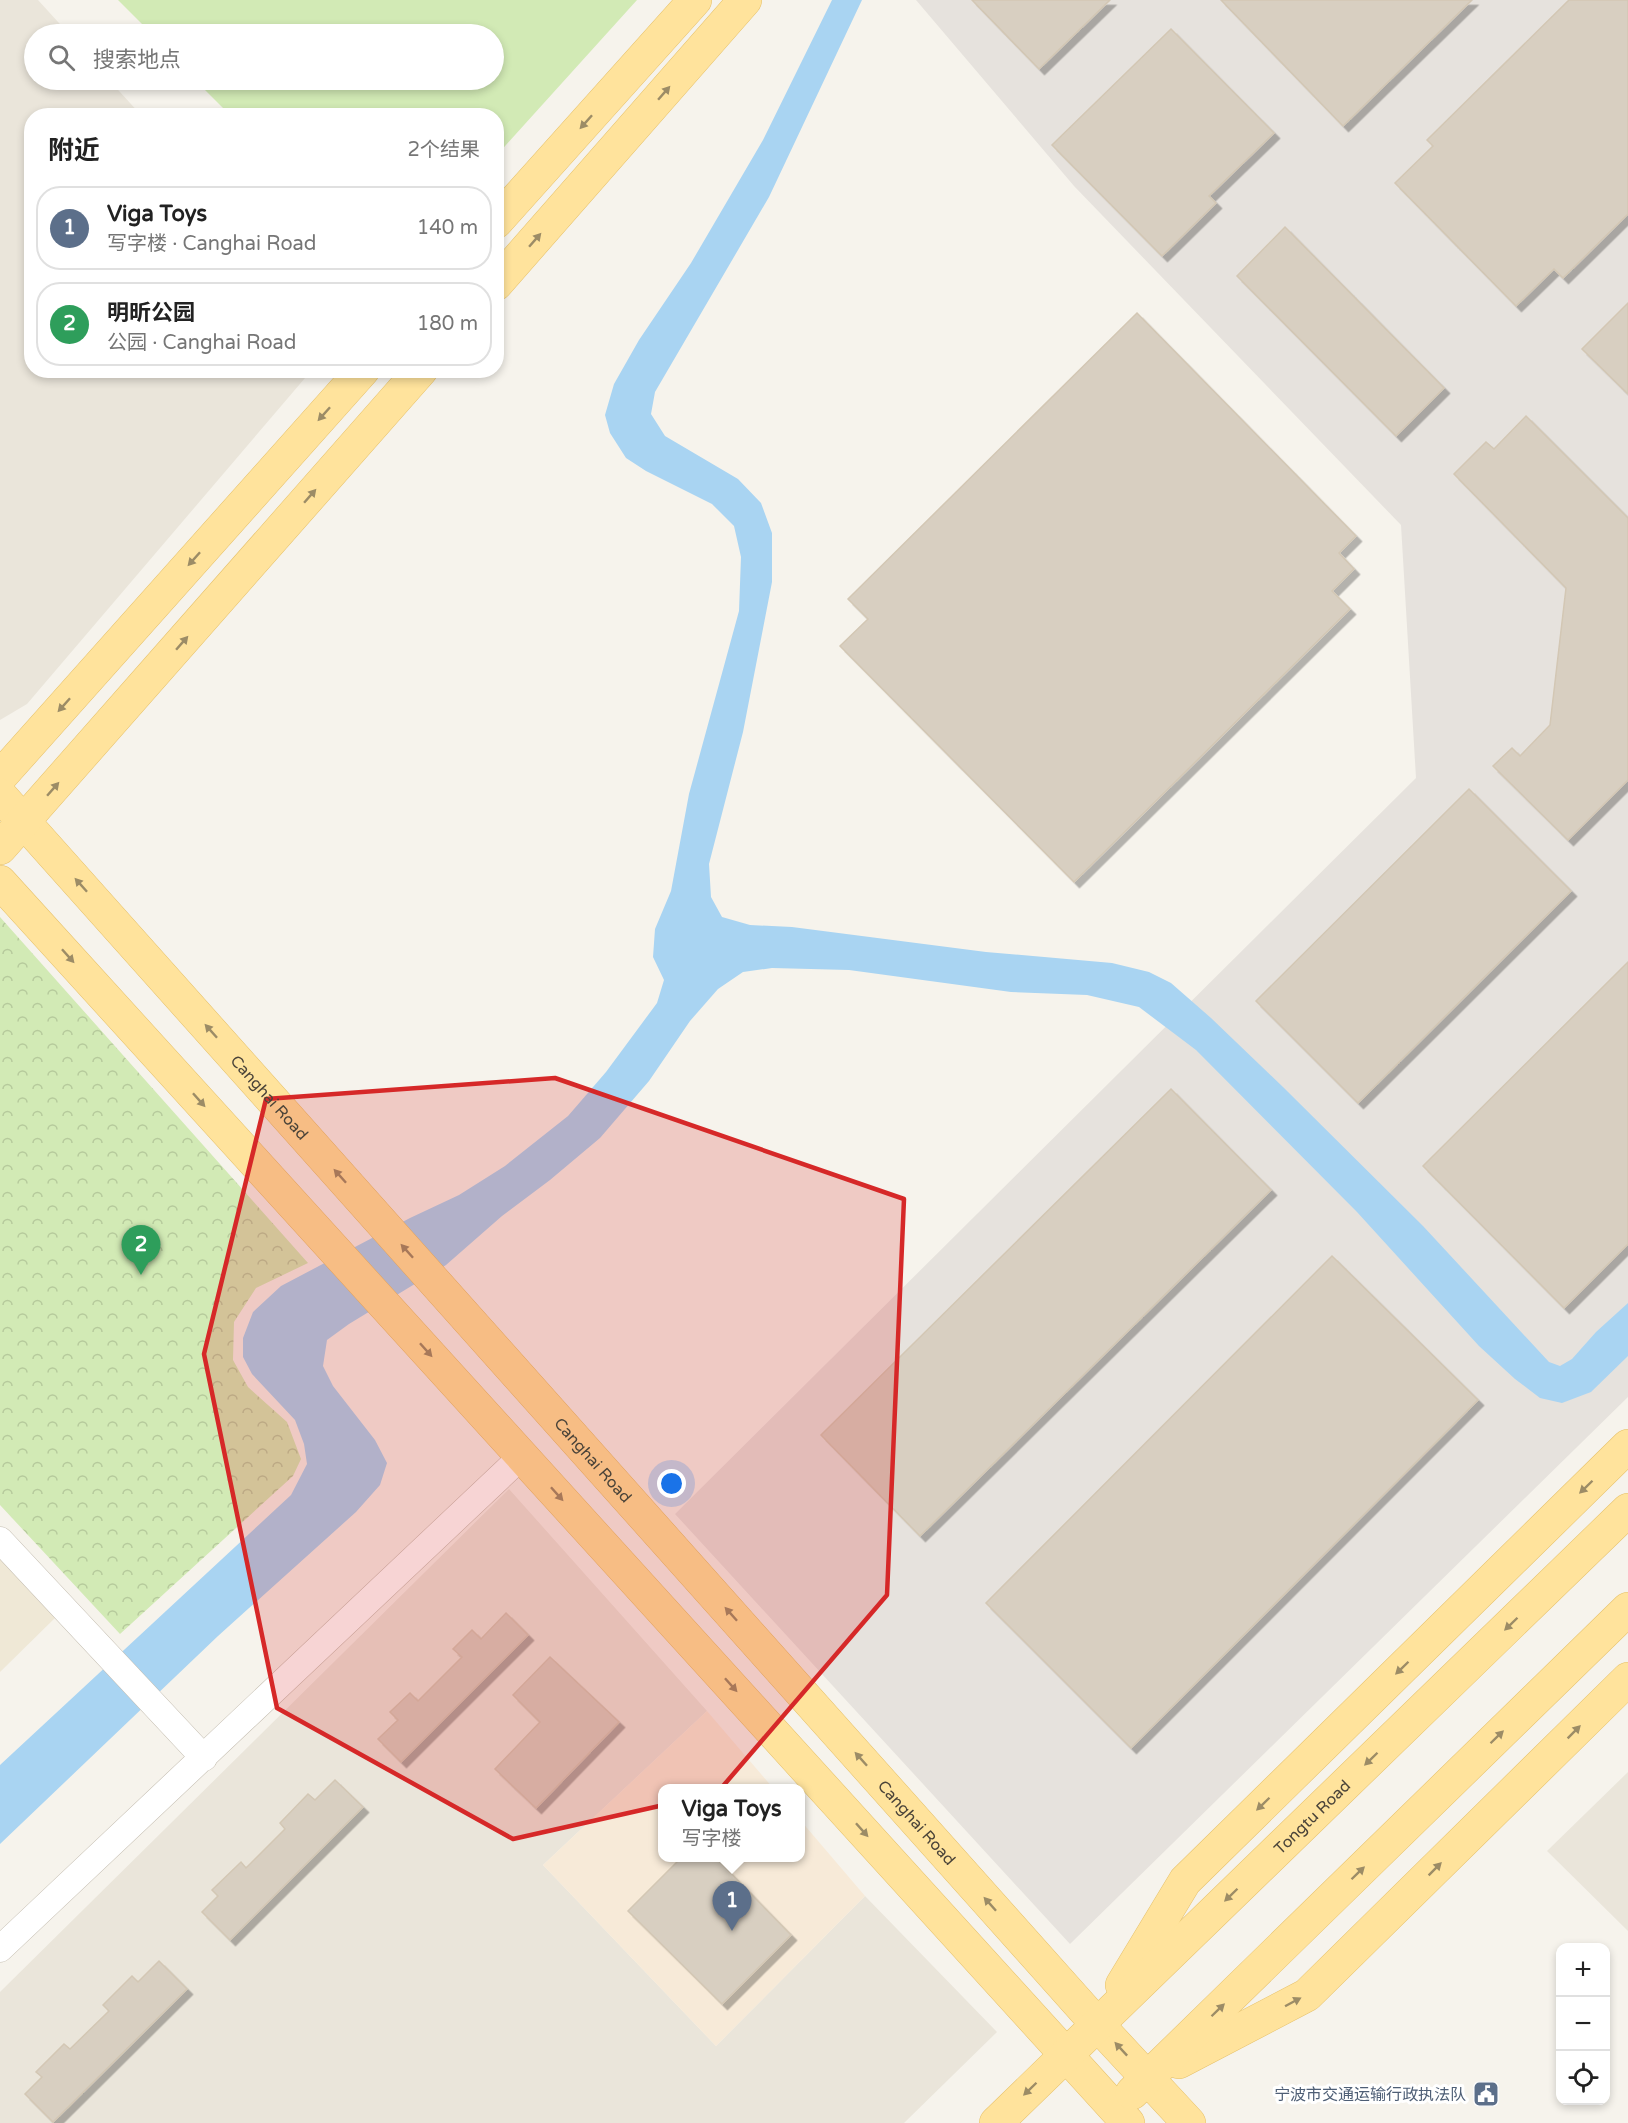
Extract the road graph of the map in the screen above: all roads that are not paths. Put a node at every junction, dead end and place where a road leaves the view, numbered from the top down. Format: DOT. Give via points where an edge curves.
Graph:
graph roads {
  1 [pos="695,0"];
  2 [pos="745,0"];
  3 [pos="504,213"];
  4 [pos="504,275"];
  5 [pos="356,378"];
  6 [pos="413,378"];
  7 [pos="0,777"];
  8 [pos="0,795"];
  9 [pos="24,822"];
  10 [pos="0,848"];
  11 [pos="0,882"];
  12 [pos="1628,1446"];
  13 [pos="522,1456"];
  14 [pos="1628,1510"];
  15 [pos="0,1540"];
  16 [pos="1583,1554"];
  17 [pos="1628,1609"];
  18 [pos="1435,1636"];
  19 [pos="1628,1679"];
  20 [pos="204,1758"];
  21 [pos="0,1949"];
  22 [pos="1097,2024"];
  23 [pos="1066,2054"];
  24 [pos="1148,2078"];
  25 [pos="1114,2118"];
  26 [pos="996,2123"];
  27 [pos="1189,2123"];
  1 -- 3 [label="main road, one-way"];
  4 -- 2 [label="main road, one-way"];
  5 -- 7 [label="main road, one-way"];
  9 -- 6 [label="main road, one-way"];
  8 -- 9 [label="main road, Canghai Road"];
  9 -- 10 [label="main road"];
  22 -- 9 [label="main road, Canghai Road, one-way"];
  11 -- 13 [label="main road, one-way"];
  12 -- 18 [label="main road, one-way"];
  13 -- 20 [label="street"];
  13 -- 23 [label="main road, one-way"];
  14 -- 16 [label="main road, Tongtu Road"];
  15 -- 20 [label="street"];
  16 -- 18 [label="main road"];
  16 -- 22 [label="main road, Tongtu Road, one-way"];
  24 -- 17 [label="main road, one-way"];
  18 -- 22 [label="main road, one-way" via="1185,1881"];
  24 -- 19 [label="main road, one-way" via="1307,1995"];
  20 -- 21 [label="street"];
  22 -- 23 [label="main road, Tongtu Road"];
  24 -- 22 [label="main road, Canghai Road, one-way"];
  23 -- 25 [label="main road"];
  23 -- 26 [label="main road, Tongtu Road, one-way"];
  24 -- 25 [label="main road"];
  24 -- 27 [label="main road, Canghai Road"];
}
